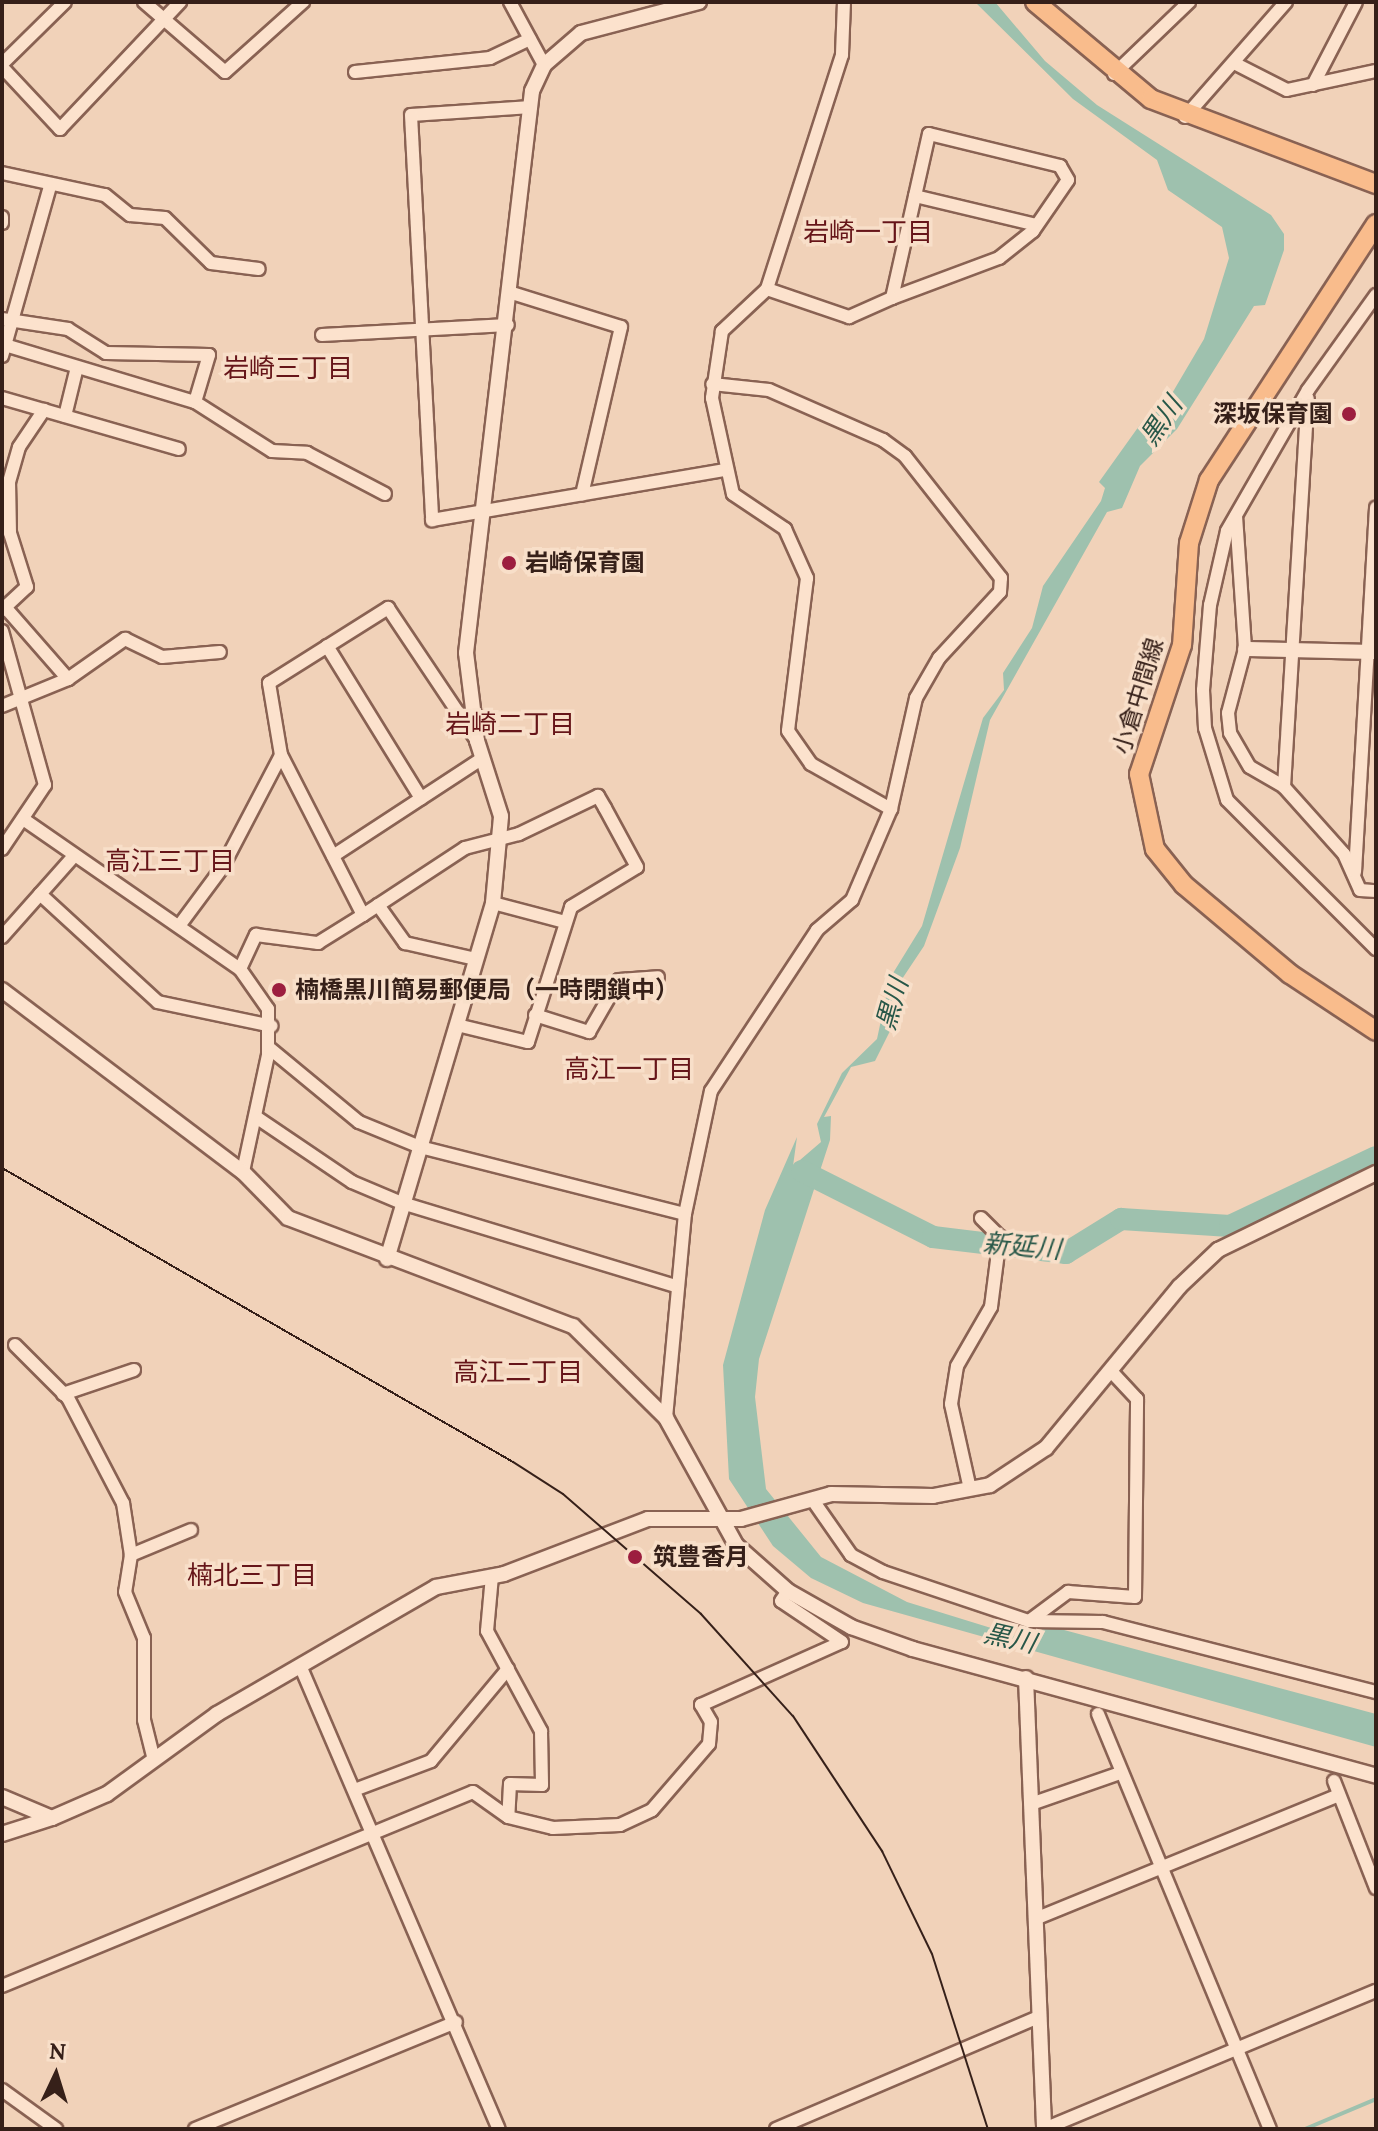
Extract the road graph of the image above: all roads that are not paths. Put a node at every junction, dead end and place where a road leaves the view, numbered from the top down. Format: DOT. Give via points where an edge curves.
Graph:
graph roads {
  1 [pos="65,2"];
  2 [pos="144,2"];
  3 [pos="180,2"];
  4 [pos="303,2"];
  5 [pos="510,2"];
  6 [pos="699,2"];
  7 [pos="844,2"];
  8 [pos="1035,2"];
  9 [pos="1171,2"];
  10 [pos="1286,2"];
  11 [pos="1356,2"];
  12 [pos="1187,7"];
  13 [pos="167,15"];
  14 [pos="530,39"];
  15 [pos="1234,63"];
  16 [pos="2,65"];
  17 [pos="544,65"];
  18 [pos="1376,71"];
  19 [pos="355,72"];
  20 [pos="1114,74"];
  21 [pos="1313,85"];
  22 [pos="531,107"];
  23 [pos="1185,117"];
  24 [pos="2,173"];
  25 [pos="1376,184"];
  26 [pos="50,186"];
  27 [pos="915,196"];
  28 [pos="1376,224"];
  29 [pos="1037,225"];
  30 [pos="259,269"];
  31 [pos="767,289"];
  32 [pos="512,293"];
  33 [pos="1376,295"];
  34 [pos="892,298"];
  35 [pos="7,320"];
  36 [pos="508,325"];
  37 [pos="420,329"];
  38 [pos="322,335"];
  39 [pos="3,350"];
  40 [pos="77,367"];
  41 [pos="712,384"];
  42 [pos="1308,390"];
  43 [pos="2,398"];
  44 [pos="195,402"];
  45 [pos="44,410"];
  46 [pos="65,416"];
  47 [pos="179,449"];
  48 [pos="724,470"];
  49 [pos="385,494"];
  50 [pos="582,495"];
  51 [pos="1376,508"];
  52 [pos="484,510"];
  53 [pos="1236,516"];
  54 [pos="4,608"];
  55 [pos="2,631"];
  56 [pos="327,646"];
  57 [pos="1245,649"];
  58 [pos="1292,651"];
  59 [pos="220,652"];
  60 [pos="1371,652"];
  61 [pos="68,679"];
  62 [pos="23,701"];
  63 [pos="2,706"];
  64 [pos="477,741"];
  65 [pos="281,755"];
  66 [pos="483,758"];
  67 [pos="1284,787"];
  68 [pos="421,798"];
  69 [pos="891,809"];
  70 [pos="26,821"];
  71 [pos="501,839"];
  72 [pos="3,845"];
  73 [pos="333,856"];
  74 [pos="73,857"];
  75 [pos="1355,874"];
  76 [pos="1376,891"];
  77 [pos="40,894"];
  78 [pos="493,903"];
  79 [pos="378,905"];
  80 [pos="363,915"];
  81 [pos="565,922"];
  82 [pos="179,926"];
  83 [pos="2,937"];
  84 [pos="1376,949"];
  85 [pos="476,959"];
  86 [pos="240,969"];
  87 [pos="658,977"];
  88 [pos="2,990"];
  89 [pos="535,1015"];
  90 [pos="457,1025"];
  91 [pos="272,1026"];
  92 [pos="1376,1031"];
  93 [pos="268,1047"];
  94 [pos="256,1117"];
  95 [pos="420,1147"];
  96 [pos="243,1172"];
  97 [pos="1376,1173"];
  98 [pos="402,1203"];
  99 [pos="685,1214"];
  100 [pos="981,1218"];
  101 [pos="387,1259"];
  102 [pos="675,1286"];
  103 [pos="15,1345"];
  104 [pos="134,1370"];
  105 [pos="1113,1373"];
  106 [pos="63,1394"];
  107 [pos="666,1418"];
  108 [pos="970,1489"];
  109 [pos="805,1500"];
  110 [pos="720,1521"];
  111 [pos="191,1530"];
  112 [pos="131,1555"];
  113 [pos="492,1576"];
  114 [pos="788,1591"];
  115 [pos="1029,1621"];
  116 [pos="508,1669"];
  117 [pos="302,1670"];
  118 [pos="1026,1678"];
  119 [pos="1376,1692"];
  120 [pos="1098,1714"];
  121 [pos="154,1760"];
  122 [pos="1120,1773"];
  123 [pos="1376,1776"];
  124 [pos="1334,1781"];
  125 [pos="357,1789"];
  126 [pos="1337,1796"];
  127 [pos="2,1797"];
  128 [pos="1031,1804"];
  129 [pos="508,1817"];
  130 [pos="52,1818"];
  131 [pos="375,1830"];
  132 [pos="2,1834"];
  133 [pos="1161,1868"];
  134 [pos="1376,1888"];
  135 [pos="1035,1919"];
  136 [pos="2,1986"];
  137 [pos="1376,1991"];
  138 [pos="1039,2017"];
  139 [pos="456,2022"];
  140 [pos="1237,2049"];
  141 [pos="2,2090"];
  142 [pos="56,2129"];
  143 [pos="195,2129"];
  144 [pos="499,2129"];
  145 [pos="776,2129"];
  146 [pos="1044,2129"];
  147 [pos="1270,2129"];
  1 -- 16 [label="street"];
  2 -- 13 [label="street"];
  3 -- 13 [label="street"];
  4 -- 13 [label="street" via="225,72"];
  5 -- 14 [label="street"];
  6 -- 17 [label="street" via="581,33"];
  7 -- 31 [label="street" via="842,55"];
  8 -- 20 [label="main road"];
  9 -- 12 [label="street"];
  10 -- 15 [label="street"];
  11 -- 21 [label="street"];
  12 -- 20 [label="street"];
  13 -- 16 [label="street" via="60,129"];
  14 -- 17 [label="street"];
  14 -- 19 [label="street" via="490,58"];
  15 -- 21 [label="street" via="1287,90"];
  15 -- 23 [label="street"];
  17 -- 22 [label="street"];
  18 -- 21 [label="street"];
  20 -- 23 [label="main road"];
  22 -- 32 [label="street"];
  22 -- 37 [label="street" via="411,115"];
  23 -- 25 [label="main road"];
  24 -- 26 [label="street"];
  26 -- 30 [label="street" via="105,195 130,215 165,218 226,269"];
  26 -- 35 [label="street"];
  27 -- 29 [label="street"];
  27 -- 29 [label="street" via="929,134 1060,166 1068,180"];
  27 -- 34 [label="street"];
  28 -- 92 [label="main road, 小倉中間線" via="1209,480 1189,543 1182,645 1139,774 1155,849 1184,885 1290,974"];
  29 -- 34 [label="street" via="999,258"];
  31 -- 34 [label="street" via="849,317"];
  31 -- 41 [label="street" via="722,331"];
  32 -- 36 [label="street"];
  32 -- 50 [label="street" via="621,327"];
  33 -- 42 [label="street"];
  35 -- 39 [label="street"];
  35 -- 44 [label="street" via="68,329 106,353 209,355"];
  36 -- 37 [label="street"];
  36 -- 52 [label="street"];
  37 -- 38 [label="street"];
  37 -- 52 [label="street" via="432,520"];
  39 -- 40 [label="street"];
  40 -- 44 [label="street"];
  40 -- 46 [label="street"];
  41 -- 48 [label="street"];
  41 -- 69 [label="street" via="769,390 883,440 905,456 1001,578 1000,592 939,658 916,698"];
  42 -- 53 [label="street"];
  42 -- 58 [label="street"];
  43 -- 45 [label="street"];
  44 -- 49 [label="street" via="272,451 307,453"];
  45 -- 46 [label="street"];
  45 -- 54 [label="street" via="9,482 10,533 27,587"];
  46 -- 47 [label="street"];
  48 -- 50 [label="street"];
  48 -- 69 [label="street" via="733,494 753,514 785,529 807,578 789,719 793,742 811,764"];
  50 -- 52 [label="street"];
  51 -- 60 [label="street"];
  52 -- 64 [label="street" via="466,653"];
  53 -- 57 [label="street"];
  53 -- 84 [label="street" via="1219,551 1210,605 1203,690 1212,757 1239,815"];
  54 -- 61 [label="street"];
  55 -- 62 [label="street"];
  56 -- 64 [label="street" via="388,608"];
  56 -- 65 [label="street" via="269,683"];
  56 -- 68 [label="street"];
  57 -- 58 [label="street"];
  57 -- 67 [label="street" via="1228,713 1230,733 1250,767"];
  58 -- 60 [label="street"];
  58 -- 67 [label="street"];
  59 -- 61 [label="street" via="162,657 125,639"];
  60 -- 75 [label="street"];
  61 -- 62 [label="street"];
  62 -- 63 [label="street"];
  62 -- 70 [label="street" via="45,785"];
  64 -- 66 [label="street"];
  65 -- 73 [label="street"];
  65 -- 82 [label="street" via="222,868"];
  66 -- 68 [label="street"];
  66 -- 71 [label="street"];
  67 -- 75 [label="street"];
  68 -- 73 [label="street"];
  69 -- 99 [label="street" via="852,900 817,930 711,1091"];
  70 -- 72 [label="street"];
  70 -- 74 [label="street"];
  71 -- 78 [label="street"];
  71 -- 79 [label="street" via="465,848"];
  71 -- 81 [label="street" via="598,796 637,867 571,907"];
  73 -- 80 [label="street"];
  74 -- 77 [label="street"];
  74 -- 82 [label="street"];
  75 -- 76 [label="street" via="1360,890"];
  77 -- 83 [label="street"];
  77 -- 91 [label="street" via="158,1002"];
  78 -- 81 [label="street"];
  78 -- 85 [label="street"];
  79 -- 80 [label="street"];
  79 -- 85 [label="street" via="405,943"];
  80 -- 86 [label="street" via="318,943 256,935"];
  81 -- 89 [label="street"];
  82 -- 86 [label="street"];
  85 -- 90 [label="street"];
  86 -- 91 [label="street"];
  87 -- 89 [label="street" via="619,980 589,1032"];
  88 -- 96 [label="street"];
  89 -- 90 [label="street" via="528,1042"];
  90 -- 95 [label="street"];
  91 -- 93 [label="street"];
  93 -- 94 [label="street"];
  93 -- 95 [label="street" via="359,1122"];
  94 -- 96 [label="street"];
  94 -- 98 [label="street" via="352,1182"];
  95 -- 98 [label="street"];
  95 -- 99 [label="street"];
  96 -- 101 [label="street" via="288,1218"];
  97 -- 105 [label="street" via="1218,1250 1179,1287"];
  98 -- 101 [label="street"];
  98 -- 102 [label="street"];
  99 -- 102 [label="street"];
  100 -- 108 [label="street" via="1000,1237 991,1307 957,1366 951,1404"];
  101 -- 107 [label="street" via="563,1321"];
  102 -- 107 [label="street"];
  103 -- 106 [label="street"];
  104 -- 106 [label="street"];
  105 -- 108 [label="street" via="1019,1471"];
  105 -- 115 [label="street" via="1137,1399 1135,1597 1068,1592"];
  106 -- 112 [label="street" via="123,1503"];
  107 -- 110 [label="street"];
  108 -- 109 [label="street"];
  109 -- 110 [label="street"];
  109 -- 115 [label="street" via="851,1555"];
  110 -- 113 [label="street" via="648,1519"];
  110 -- 114 [label="street"];
  111 -- 112 [label="street"];
  112 -- 121 [label="street" via="125,1592 144,1638 144,1720"];
  113 -- 116 [label="street" via="487,1631"];
  113 -- 117 [label="street" via="436,1587"];
  114 -- 118 [label="street" via="851,1627"];
  114 -- 129 [label="street" via="781,1601 842,1642 701,1705 711,1722 709,1744 652,1810 589,1829"];
  115 -- 119 [label="street" via="1103,1622"];
  116 -- 125 [label="street" via="431,1761"];
  116 -- 129 [label="street" via="541,1731 542,1771 542,1785 510,1784"];
  117 -- 121 [label="street" via="217,1714"];
  117 -- 125 [label="street"];
  118 -- 123 [label="street"];
  118 -- 128 [label="street"];
  120 -- 122 [label="street"];
  121 -- 130 [label="street" via="107,1794"];
  122 -- 128 [label="street"];
  122 -- 133 [label="street"];
  124 -- 126 [label="street"];
  125 -- 131 [label="street"];
  126 -- 133 [label="street"];
  126 -- 134 [label="street"];
  127 -- 130 [label="street"];
  128 -- 135 [label="street"];
  129 -- 131 [label="street" via="473,1792"];
  130 -- 132 [label="street"];
  131 -- 136 [label="street"];
  131 -- 139 [label="street"];
  133 -- 135 [label="street"];
  133 -- 140 [label="street"];
  135 -- 138 [label="street"];
  137 -- 140 [label="street"];
  138 -- 145 [label="street"];
  138 -- 146 [label="street"];
  139 -- 143 [label="street"];
  139 -- 144 [label="street"];
  140 -- 146 [label="street"];
  140 -- 147 [label="street"];
  141 -- 142 [label="street"];
}
